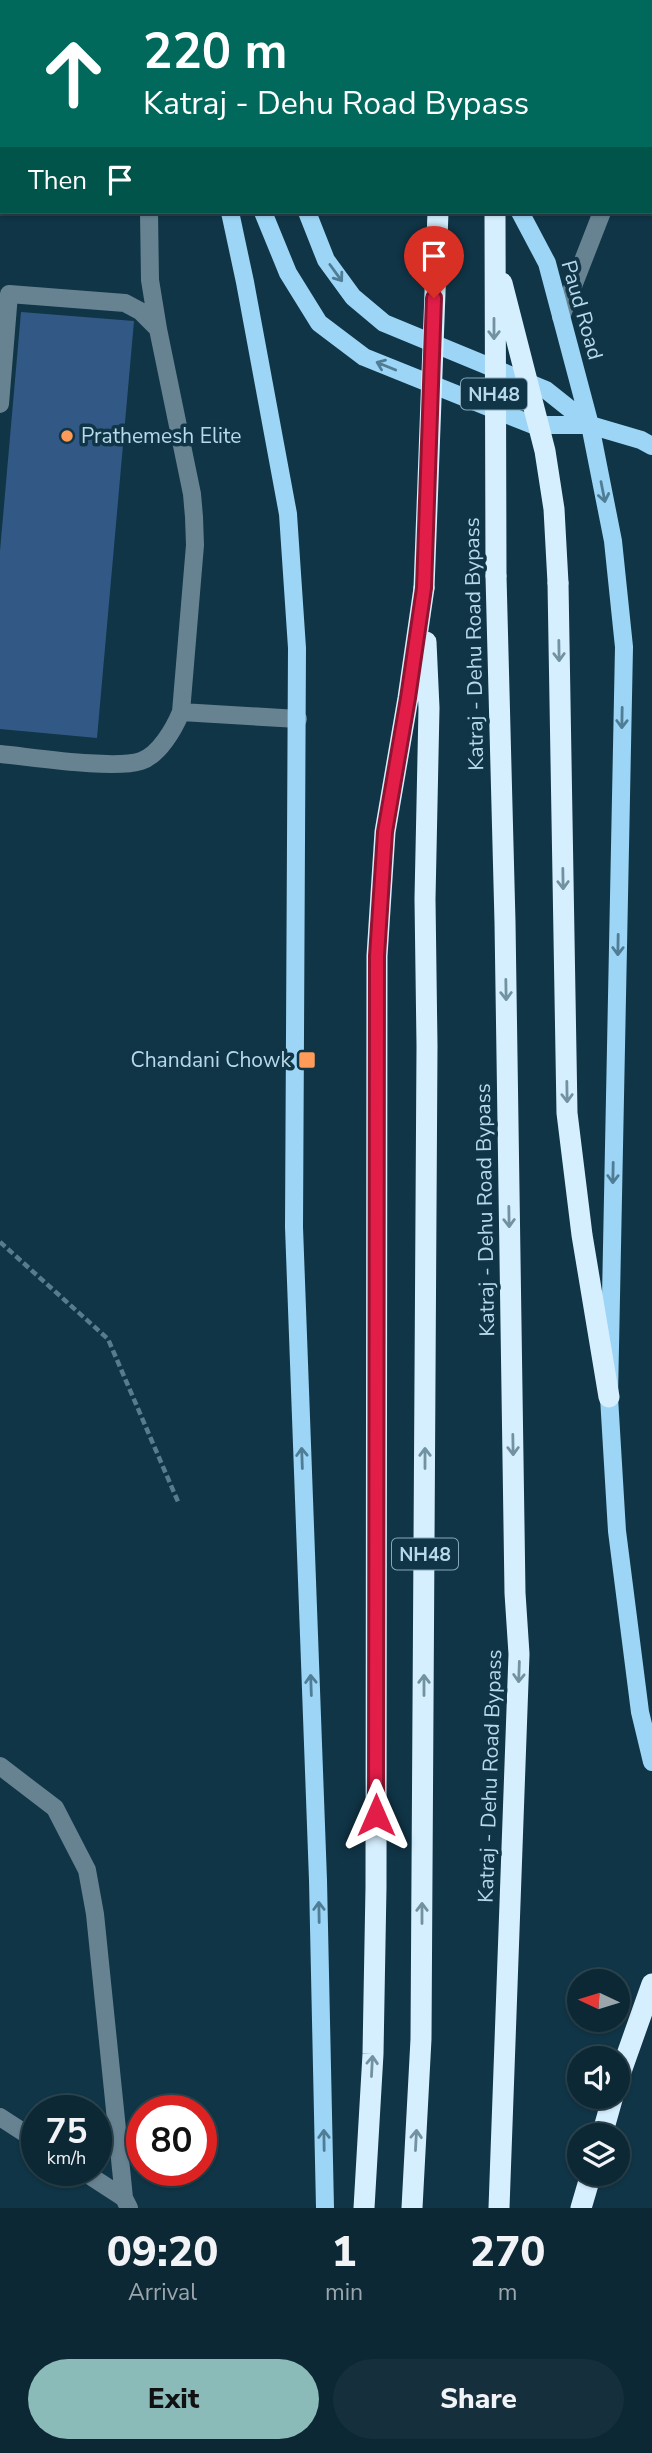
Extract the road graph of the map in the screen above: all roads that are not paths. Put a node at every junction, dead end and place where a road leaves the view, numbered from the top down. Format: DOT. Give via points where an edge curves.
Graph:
graph roads {
  1 [pos="149,214"];
  2 [pos="230,214"];
  3 [pos="264,214"];
  4 [pos="308,214"];
  5 [pos="438,214"];
  6 [pos="495,214"];
  7 [pos="521,214"];
  8 [pos="602,214"];
  9 [pos="493,251"];
  10 [pos="561,317"];
  11 [pos="158,329"];
  12 [pos="0,404"];
  13 [pos="590,425"];
  14 [pos="652,446"];
  15 [pos="424,588"];
  16 [pos="181,712"];
  17 [pos="298,719"];
  18 [pos="0,754"];
  19 [pos="609,1397"];
  20 [pos="652,1762"];
  21 [pos="0,1766"];
  22 [pos="652,1984"];
  23 [pos="630,2046"];
  24 [pos="0,2117"];
  25 [pos="21,2131"];
  26 [pos="103,2186"];
  27 [pos="126,2203"];
  28 [pos="325,2208"];
  29 [pos="364,2208"];
  30 [pos="412,2208"];
  31 [pos="499,2208"];
  1 -- 11 [label="street" via="150,280"];
  2 -- 17 [label="main road" via="288,514"];
  13 -- 3 [label="main road, one-way" via="533,425 364,357 319,323 288,272"];
  4 -- 13 [label="main road, one-way" via="326,260 353,297 384,323 546,390"];
  5 -- 15 [label="highway, NH48, bridge"];
  6 -- 9 [label="highway, Katraj - Dehu Road Bypass / NH48, bridge"];
  7 -- 10 [label="main road, Paud Road" via="547,263"];
  8 -- 10 [label="street"];
  9 -- 19 [label="highway, one-way, bridge" via="545,451 554,509 567,1113"];
  9 -- 31 [label="highway, Katraj - Dehu Road Bypass / NH48, one-way, bridge" via="519,1654"];
  10 -- 13 [label="main road, Paud Road"];
  11 -- 12 [label="street" via="125,303 9,294"];
  11 -- 16 [label="street" via="194,517"];
  13 -- 14 [label="main road"];
  13 -- 19 [label="main road, Paud Road, one-way" via="613,541 624,647"];
  29 -- 15 [label="highway, one-way" via="376,1887 377,956 387,819"];
  30 -- 15 [label="highway, NH48, one-way" via="421,2039 424,1761 429,708"];
  16 -- 17 [label="street"];
  16 -- 18 [label="street" via="173,731 143,761 119,765"];
  28 -- 17 [label="main road, one-way" via="294,1227"];
  19 -- 20 [label="main road, Paud Road" via="617,1531 640,1712"];
  21 -- 27 [label="street" via="55,1808 87,1870 96,1914"];
  22 -- 23 [label="highway"];
  24 -- 25 [label="street"];
  26 -- 27 [label="street"];
}
